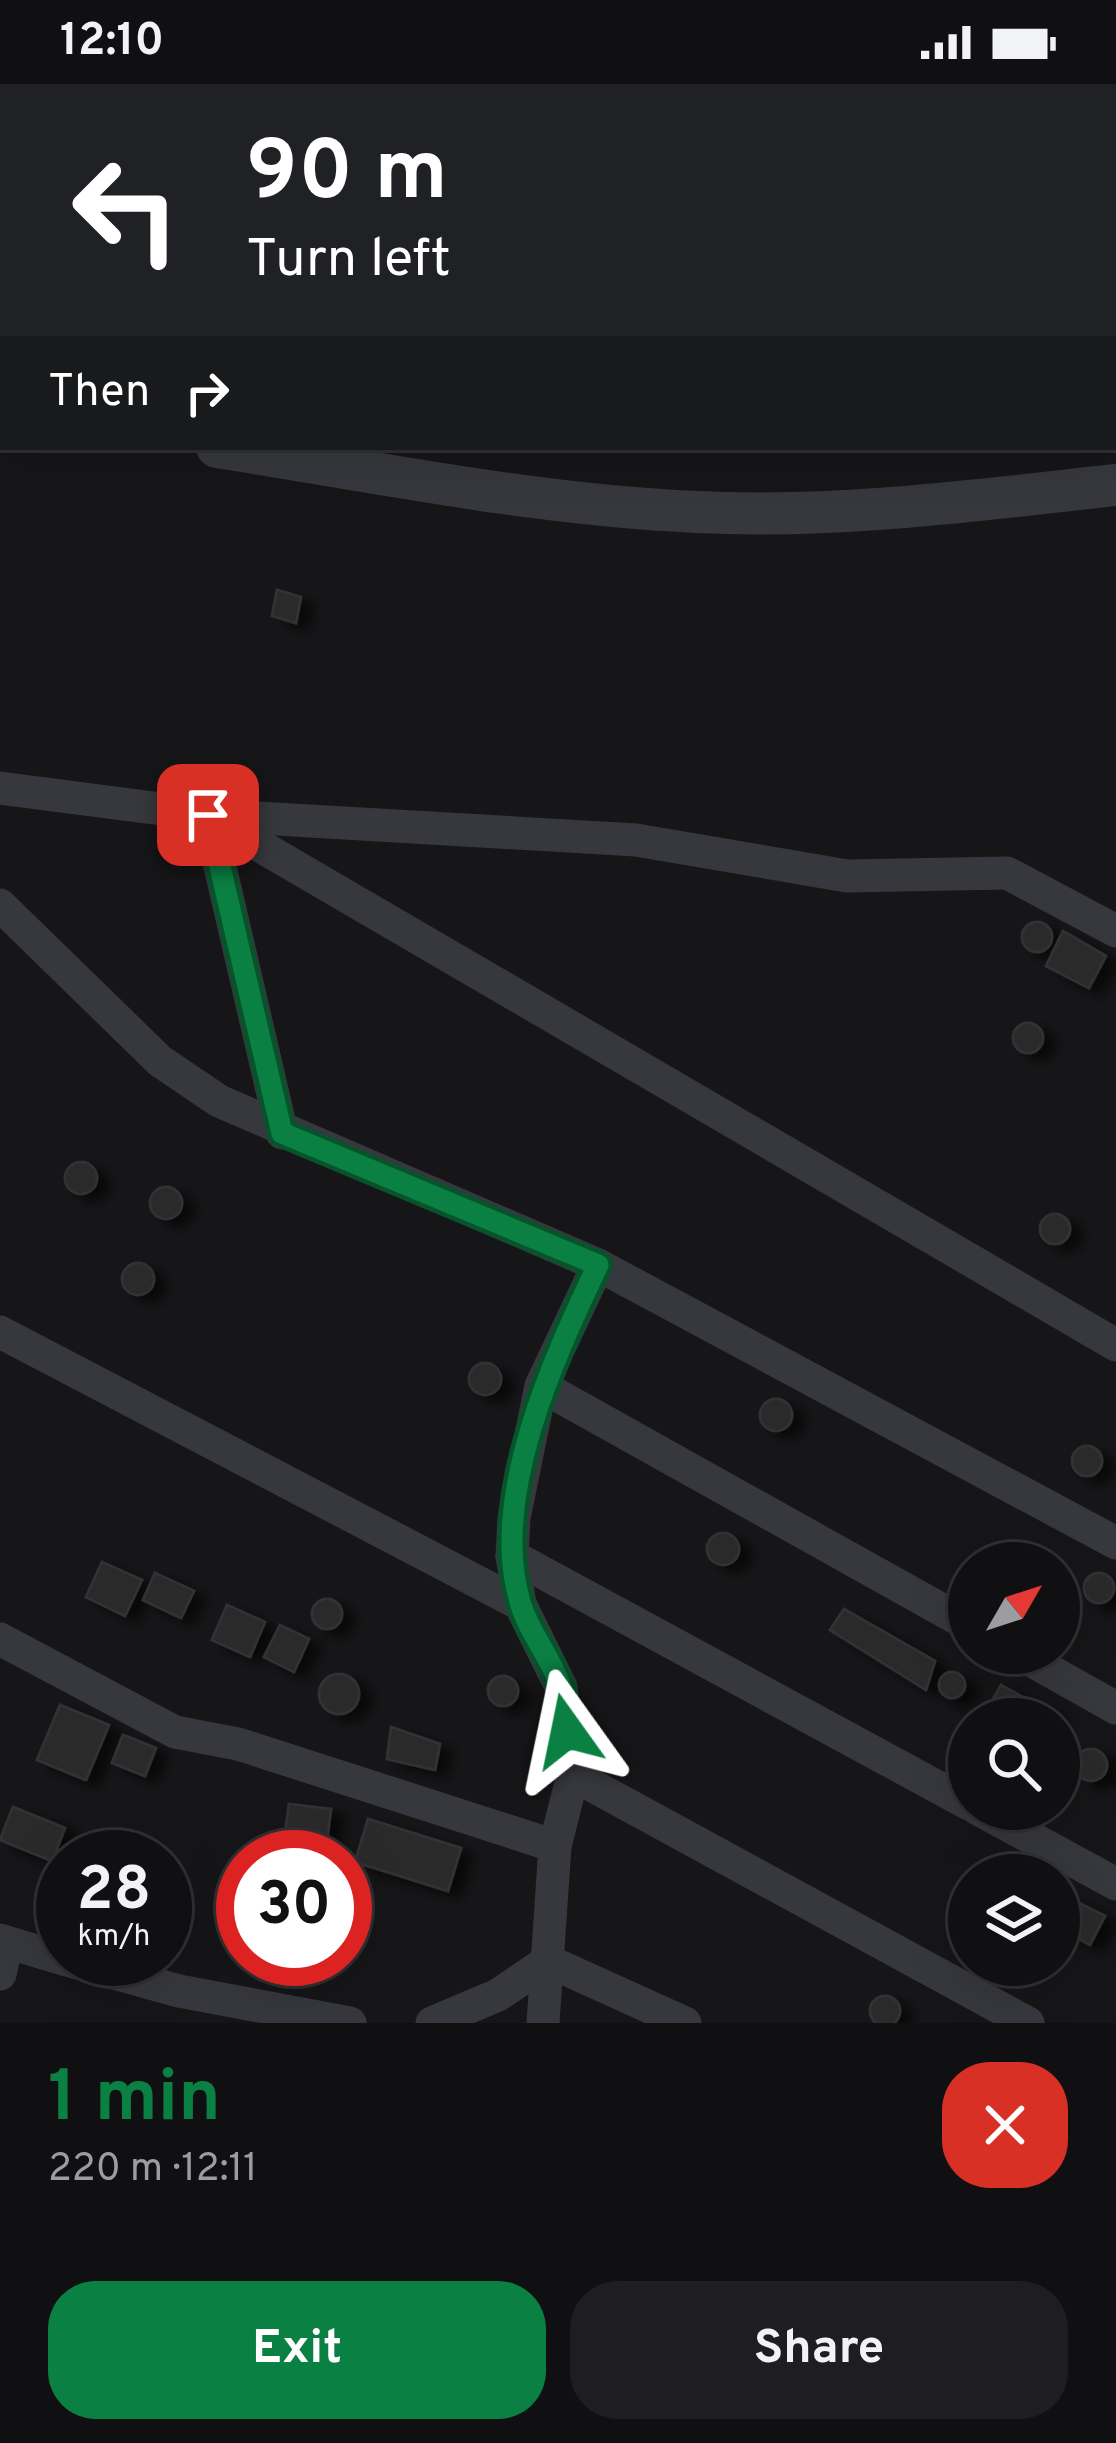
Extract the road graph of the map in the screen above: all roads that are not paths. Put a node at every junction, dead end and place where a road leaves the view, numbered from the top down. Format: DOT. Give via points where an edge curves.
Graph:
graph roads {
  1 [pos="236,450"];
  2 [pos="1116,485"];
  3 [pos="0,788"];
  4 [pos="208,815"];
  5 [pos="0,904"];
  6 [pos="1116,931"];
  7 [pos="282,1133"];
  8 [pos="598,1265"];
  9 [pos="0,1332"];
  10 [pos="1116,1345"];
  11 [pos="541,1386"];
  12 [pos="1116,1543"];
  13 [pos="512,1556"];
  14 [pos="520,1604"];
  15 [pos="948,1613"];
  16 [pos="0,1639"];
  17 [pos="1055,1674"];
  18 [pos="1116,1708"];
  19 [pos="572,1775"];
  20 [pos="948,1793"];
  21 [pos="1017,1830"];
  22 [pos="554,1846"];
  23 [pos="1116,1884"];
  24 [pos="2,1952"];
  25 [pos="36,1956"];
  26 [pos="548,1960"];
  27 [pos="161,1986"];
  28 [pos="350,2023"];
  29 [pos="432,2023"];
  30 [pos="542,2023"];
  31 [pos="685,2023"];
  32 [pos="1028,2023"];
  1 -- 2 [label="street" via="587,504 702,513"];
  3 -- 4 [label="street"];
  4 -- 6 [label="street" via="636,840 848,876 1007,873"];
  4 -- 7 [label="street"];
  4 -- 10 [label="street"];
  5 -- 7 [label="street" via="160,1061"];
  7 -- 8 [label="street"];
  8 -- 11 [label="street"];
  8 -- 12 [label="street"];
  9 -- 14 [label="street"];
  11 -- 13 [label="street"];
  11 -- 15 [label="street"];
  13 -- 14 [label="street"];
  13 -- 20 [label="street"];
  14 -- 19 [label="street" via="561,1687"];
  16 -- 22 [label="street" via="175,1732 238,1744"];
  17 -- 18 [label="street"];
  19 -- 22 [label="street"];
  19 -- 32 [label="street"];
  21 -- 23 [label="street"];
  22 -- 26 [label="street"];
  24 -- 25 [label="street"];
  26 -- 29 [label="street" via="498,1995"];
  26 -- 30 [label="street"];
  26 -- 31 [label="street"];
  27 -- 28 [label="street"];
}
